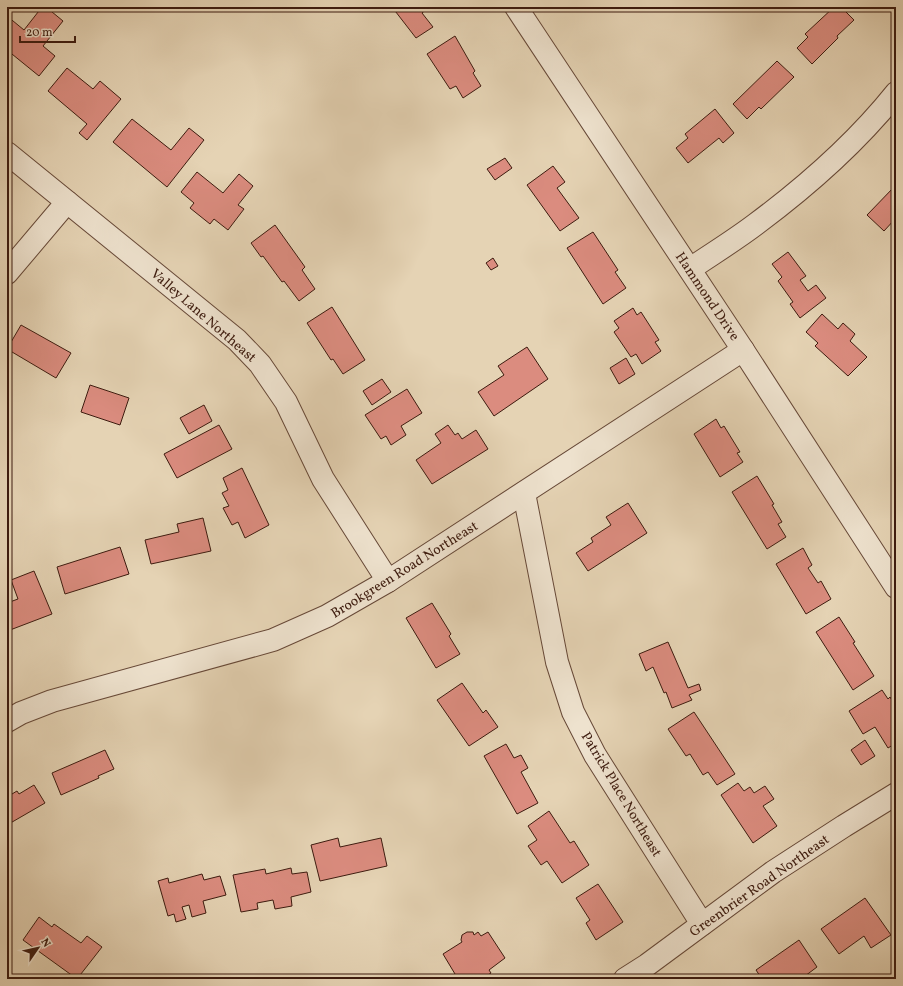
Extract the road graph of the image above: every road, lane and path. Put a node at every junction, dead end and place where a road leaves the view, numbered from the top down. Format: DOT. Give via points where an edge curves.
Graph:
graph roads {
  1 [pos="516,7"];
  2 [pos="896,93"];
  3 [pos="7,153"];
  4 [pos="67,202"];
  5 [pos="690,270"];
  6 [pos="7,273"];
  7 [pos="743,350"];
  8 [pos="524,493"];
  9 [pos="388,581"];
  10 [pos="896,587"];
  11 [pos="7,721"];
  12 [pos="896,794"];
  13 [pos="702,924"];
  14 [pos="625,979"];
  1 -- 5 [label="street, Hammond Drive"];
  2 -- 5 [label="street" via="842,152 799,192"];
  3 -- 4 [label="street, Valley Lane Northeast"];
  4 -- 6 [label="street"];
  4 -- 9 [label="street, Valley Lane Northeast" via="237,340 260,364 286,402 322,479"];
  5 -- 7 [label="street, Hammond Drive"];
  7 -- 8 [label="street, Brookgreen Road Northeast"];
  7 -- 10 [label="street, Hammond Drive"];
  8 -- 9 [label="street, Brookgreen Road Northeast"];
  8 -- 13 [label="street, Patrick Place Northeast" via="558,662 573,712 595,755"];
  9 -- 11 [label="street, Brookgreen Road Northeast" via="327,616 273,640 52,701"];
  12 -- 13 [label="street, Greenbrier Road Northeast" via="774,872"];
  13 -- 14 [label="street, Greenbrier Road Northeast"];
}
